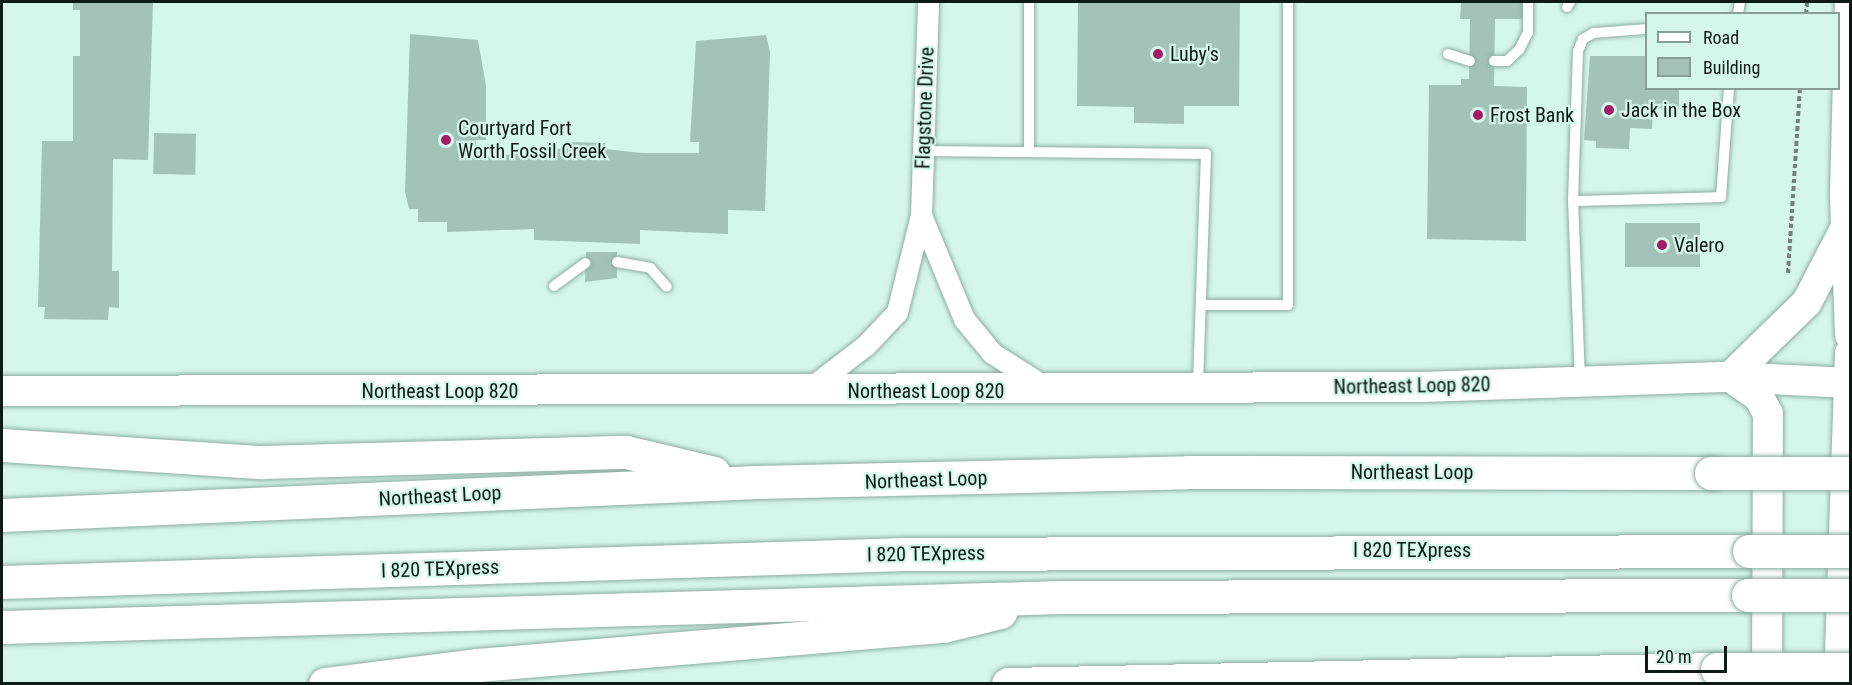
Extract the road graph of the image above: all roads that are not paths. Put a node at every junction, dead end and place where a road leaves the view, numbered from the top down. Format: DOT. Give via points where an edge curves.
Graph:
graph roads {
  1 [pos="928,2"];
  2 [pos="1029,2"];
  3 [pos="1288,2"];
  4 [pos="1528,2"];
  5 [pos="1850,2"];
  6 [pos="1645,29"];
  7 [pos="1448,54"];
  8 [pos="1470,61"];
  9 [pos="1494,61"];
  10 [pos="1729,90"];
  11 [pos="925,151"];
  12 [pos="1029,152"];
  13 [pos="1573,201"];
  14 [pos="921,215"];
  15 [pos="1846,227"];
  16 [pos="618,262"];
  17 [pos="586,263"];
  18 [pos="554,286"];
  19 [pos="667,286"];
  20 [pos="1201,305"];
  21 [pos="1851,335"];
  22 [pos="1851,353"];
  23 [pos="1730,376"];
  24 [pos="1580,382"];
  25 [pos="1850,383"];
  26 [pos="1198,388"];
  27 [pos="1050,390"];
  28 [pos="2,391"];
  29 [pos="806,392"];
  30 [pos="2,446"];
  31 [pos="1851,472"];
  32 [pos="756,482"];
  33 [pos="2,515"];
  34 [pos="1851,551"];
  35 [pos="2,582"];
  36 [pos="1851,595"];
  37 [pos="1061,597"];
  38 [pos="2,627"];
  39 [pos="1851,669"];
  40 [pos="325,684"];
  41 [pos="1008,684"];
  42 [pos="1767,684"];
  43 [pos="1839,684"];
  1 -- 11 [label="street, Flagstone Drive"];
  2 -- 12 [label="lane"];
  3 -- 20 [label="lane" via="1288,305"];
  4 -- 9 [label="lane" via="1528,32 1519,50 1507,61"];
  5 -- 15 [label="main road"];
  6 -- 13 [label="lane" via="1609,29 1582,39"];
  7 -- 8 [label="lane"];
  10 -- 13 [label="lane" via="1721,196"];
  11 -- 12 [label="lane"];
  11 -- 14 [label="street, Flagstone Drive"];
  12 -- 20 [label="lane" via="1206,154"];
  13 -- 24 [label="lane"];
  14 -- 27 [label="street, Flagstone Drive" via="964,319 992,353"];
  14 -- 29 [label="street, Flagstone Drive" via="897,312 866,345"];
  15 -- 21 [label="main road"];
  15 -- 23 [label="main road" via="1807,302"];
  16 -- 19 [label="lane" via="650,268"];
  17 -- 18 [label="lane"];
  20 -- 26 [label="lane"];
  22 -- 25 [label="main road"];
  23 -- 24 [label="main road, Northeast Loop 820"];
  23 -- 25 [label="main road, Northeast Loop 820"];
  23 -- 42 [label="main road" via="1759,397 1768,414"];
  24 -- 26 [label="main road, Northeast Loop 820"];
  25 -- 43 [label="main road"];
  26 -- 27 [label="main road, Northeast Loop 820"];
  27 -- 29 [label="main road, Northeast Loop 820"];
  28 -- 29 [label="main road, Northeast Loop 820"];
  30 -- 32 [label="highway" via="261,462 626,452"];
  31 -- 32 [label="highway, Northeast Loop, bridge" via="1188,472"];
  32 -- 33 [label="highway, Northeast Loop"];
  34 -- 35 [label="highway, I 820 TEXpress, bridge" via="906,554"];
  36 -- 37 [label="highway, bridge"];
  37 -- 38 [label="highway"];
  37 -- 40 [label="highway" via="943,626 477,664"];
  39 -- 41 [label="highway, bridge"];
}
